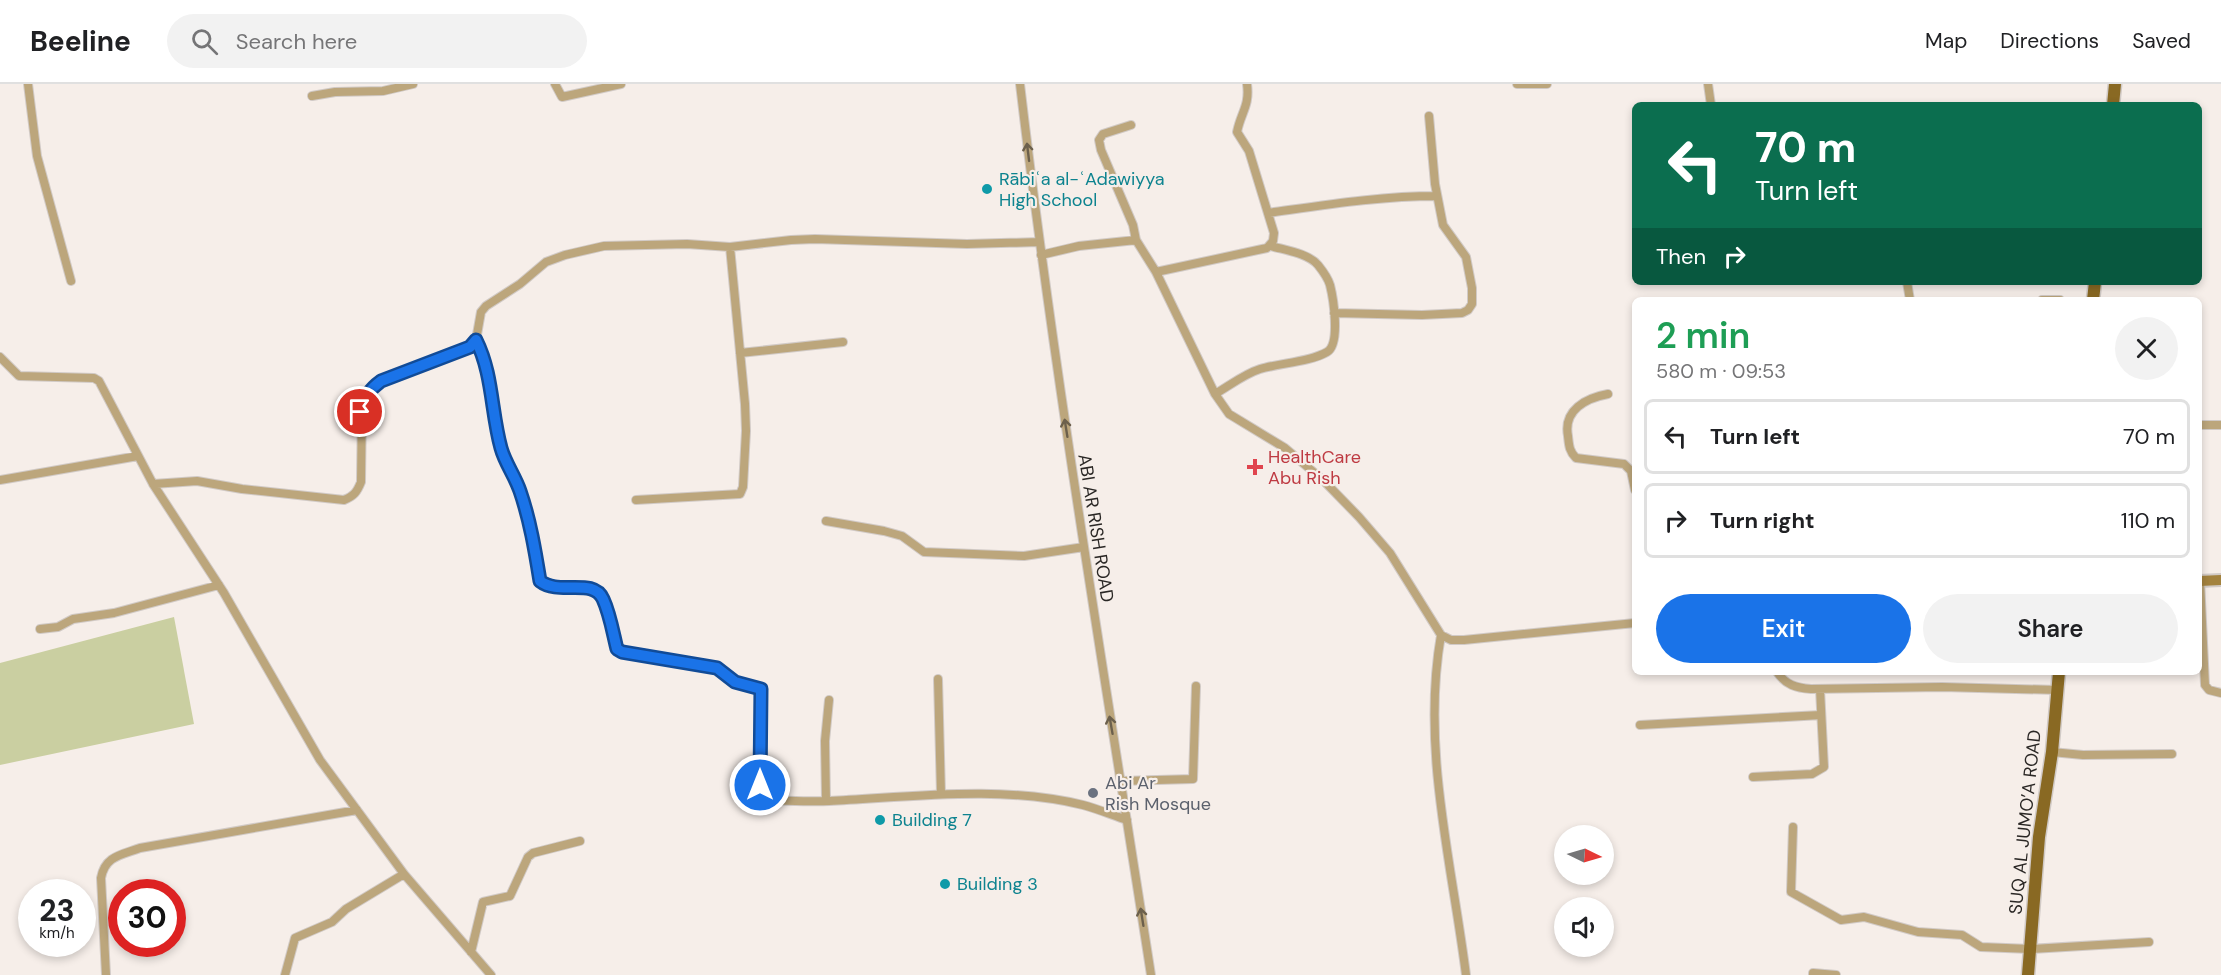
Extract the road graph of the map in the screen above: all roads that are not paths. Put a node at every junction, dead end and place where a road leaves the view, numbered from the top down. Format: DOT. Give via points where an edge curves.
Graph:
graph roads {
  1 [pos="28,84"];
  2 [pos="413,84"];
  3 [pos="555,84"];
  4 [pos="621,84"];
  5 [pos="1020,84"];
  6 [pos="1247,84"];
  7 [pos="1517,84"];
  8 [pos="1546,84"];
  9 [pos="1708,84"];
  10 [pos="2115,84"];
  11 [pos="312,96"];
  12 [pos="1711,102"];
  13 [pos="2113,102"];
  14 [pos="1429,116"];
  15 [pos="1131,125"];
  16 [pos="1437,196"];
  17 [pos="1268,213"];
  18 [pos="1137,240"];
  19 [pos="1039,242"];
  20 [pos="1271,246"];
  21 [pos="730,247"];
  22 [pos="1041,255"];
  23 [pos="1156,272"];
  24 [pos="71,281"];
  25 [pos="1334,313"];
  26 [pos="476,340"];
  27 [pos="843,342"];
  28 [pos="740,353"];
  29 [pos="0,357"];
  30 [pos="1215,394"];
  31 [pos="1608,394"];
  32 [pos="2202,425"];
  33 [pos="2221,425"];
  34 [pos="138,456"];
  35 [pos="1632,476"];
  36 [pos="0,480"];
  37 [pos="153,484"];
  38 [pos="636,500"];
  39 [pos="826,521"];
  40 [pos="1084,547"];
  41 [pos="2202,580"];
  42 [pos="2221,580"];
  43 [pos="219,585"];
  44 [pos="1632,623"];
  45 [pos="40,628"];
  46 [pos="2202,632"];
  47 [pos="1441,635"];
  48 [pos="1779,675"];
  49 [pos="2059,675"];
  50 [pos="938,679"];
  51 [pos="1196,686"];
  52 [pos="1820,689"];
  53 [pos="2058,690"];
  54 [pos="2221,693"];
  55 [pos="829,700"];
  56 [pos="1821,715"];
  57 [pos="1640,725"];
  58 [pos="2052,752"];
  59 [pos="2172,754"];
  60 [pos="1753,777"];
  61 [pos="1121,781"];
  62 [pos="941,794"];
  63 [pos="826,801"];
  64 [pos="357,810"];
  65 [pos="1127,820"];
  66 [pos="1793,827"];
  67 [pos="580,841"];
  68 [pos="404,874"];
  69 [pos="2149,942"];
  70 [pos="2030,949"];
  71 [pos="471,952"];
  72 [pos="106,975"];
  73 [pos="285,975"];
  74 [pos="491,975"];
  75 [pos="1151,975"];
  76 [pos="1466,975"];
  77 [pos="1813,975"];
  78 [pos="1836,975"];
  79 [pos="2028,975"];
  1 -- 24 [label="street" via="37,156"];
  2 -- 11 [label="street" via="383,91"];
  3 -- 4 [label="street" via="562,97"];
  19 -- 5 [label="street, ABI AR RISH ROAD, one-way"];
  6 -- 17 [label="street" via="1247,107 1237,132 1249,151"];
  7 -- 8 [label="street"];
  9 -- 12 [label="street"];
  10 -- 13 [label="main road"];
  14 -- 16 [label="street"];
  15 -- 18 [label="street" via="1103,134 1099,140"];
  16 -- 17 [label="street" via="1380,198"];
  16 -- 25 [label="street" via="1443,225 1466,257 1469,268 1473,297 1468,310 1422,315"];
  17 -- 20 [label="street" via="1274,233"];
  18 -- 22 [label="street" via="1079,246"];
  18 -- 23 [label="street"];
  19 -- 21 [label="street" via="803,239"];
  19 -- 22 [label="street, ABI AR RISH ROAD"];
  20 -- 23 [label="street"];
  20 -- 25 [label="street" via="1317,263 1329,282"];
  21 -- 26 [label="street" via="628,244 565,255 546,262 486,306 481,312"];
  21 -- 28 [label="street"];
  40 -- 22 [label="street, ABI AR RISH ROAD, one-way"];
  23 -- 30 [label="street"];
  25 -- 30 [label="street" via="1335,339 1328,351 1257,370"];
  26 -- 37 [label="street" via="470,347 371,388 362,404 361,482 351,497 344,500 298,496 197,481"];
  26 -- 63 [label="street" via="489,378 502,450 529,522 540,581 553,588 598,591 604,599 617,649 622,652 717,668 735,682 761,689 760,800"];
  27 -- 28 [label="street"];
  28 -- 38 [label="street" via="746,431 740,494"];
  29 -- 34 [label="street" via="19,376 99,381"];
  30 -- 47 [label="street" via="1229,414 1285,448 1359,516 1390,553"];
  31 -- 35 [label="street" via="1592,397 1570,415 1570,450 1576,458 1624,464"];
  32 -- 33 [label="street"];
  34 -- 36 [label="street"];
  34 -- 37 [label="street"];
  37 -- 43 [label="street"];
  39 -- 40 [label="street" via="902,536 924,552 1024,556"];
  61 -- 40 [label="street, ABI AR RISH ROAD, one-way"];
  41 -- 42 [label="main road"];
  43 -- 45 [label="street" via="114,613 73,619 58,627"];
  43 -- 64 [label="street" via="320,760"];
  44 -- 47 [label="street" via="1464,640"];
  46 -- 54 [label="street" via="2205,685"];
  47 -- 76 [label="street" via="1436,667 1435,737 1442,819"];
  48 -- 52 [label="street" via="1795,688"];
  49 -- 53 [label="main road, SUQ AL JUMO’A ROAD"];
  50 -- 62 [label="street"];
  51 -- 61 [label="street" via="1193,779"];
  52 -- 53 [label="street"];
  52 -- 56 [label="street"];
  53 -- 58 [label="main road, SUQ AL JUMO’A ROAD"];
  55 -- 63 [label="street"];
  56 -- 57 [label="street"];
  56 -- 60 [label="street" via="1824,767 1812,774"];
  58 -- 59 [label="street"];
  58 -- 70 [label="main road, SUQ AL JUMO’A ROAD" via="2039,837"];
  61 -- 65 [label="street, ABI AR RISH ROAD"];
  62 -- 63 [label="street"];
  62 -- 65 [label="street" via="1059,801"];
  64 -- 68 [label="street"];
  64 -- 72 [label="street" via="140,848 108,861 101,878"];
  75 -- 65 [label="street, ABI AR RISH ROAD, one-way"];
  66 -- 70 [label="street" via="1791,892 1825,912 1841,920 1864,917 1918,932 1962,935 1981,947"];
  67 -- 71 [label="street" via="533,853 510,896 483,902"];
  68 -- 71 [label="street"];
  68 -- 73 [label="street" via="346,909 332,922 295,938"];
  69 -- 70 [label="street"];
  70 -- 79 [label="main road, SUQ AL JUMO’A ROAD"];
  71 -- 74 [label="street"];
  77 -- 78 [label="street"];
}
